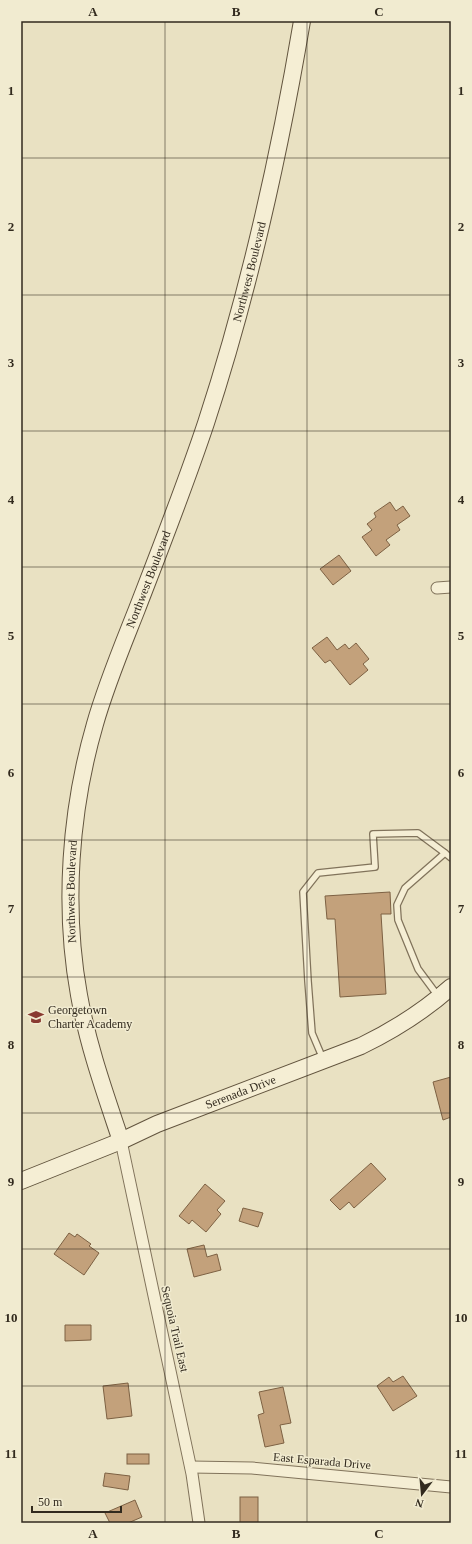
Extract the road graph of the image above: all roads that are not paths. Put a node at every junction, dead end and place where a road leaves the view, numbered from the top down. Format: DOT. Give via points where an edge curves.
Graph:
graph roads {
  1 [pos="302,21"];
  2 [pos="451,587"];
  3 [pos="437,588"];
  4 [pos="445,852"];
  5 [pos="451,858"];
  6 [pos="451,987"];
  7 [pos="439,997"];
  8 [pos="324,1061"];
  9 [pos="121,1141"];
  10 [pos="21,1181"];
  11 [pos="191,1467"];
  12 [pos="451,1486"];
  13 [pos="199,1523"];
  1 -- 9 [label="street, Northwest Boulevard" via="279,145 244,295 201,438 95,724 76,814 71,870 71,909 79,993 96,1066"];
  2 -- 3 [label="street"];
  4 -- 5 [label="lane"];
  4 -- 7 [label="lane" via="406,888 397,905 398,920 418,969"];
  4 -- 8 [label="lane" via="418,833 373,834 375,867 318,873 303,892 312,1033"];
  6 -- 7 [label="street, Serenada Drive"];
  7 -- 8 [label="street, Serenada Drive" via="388,1032"];
  8 -- 9 [label="street, Serenada Drive" via="157,1124"];
  9 -- 10 [label="street, Serenada Drive"];
  9 -- 11 [label="street, Sequoia Trail East"];
  11 -- 12 [label="street, East Esparada Drive" via="252,1468"];
  11 -- 13 [label="street, Sequoia Trail East"];
}
